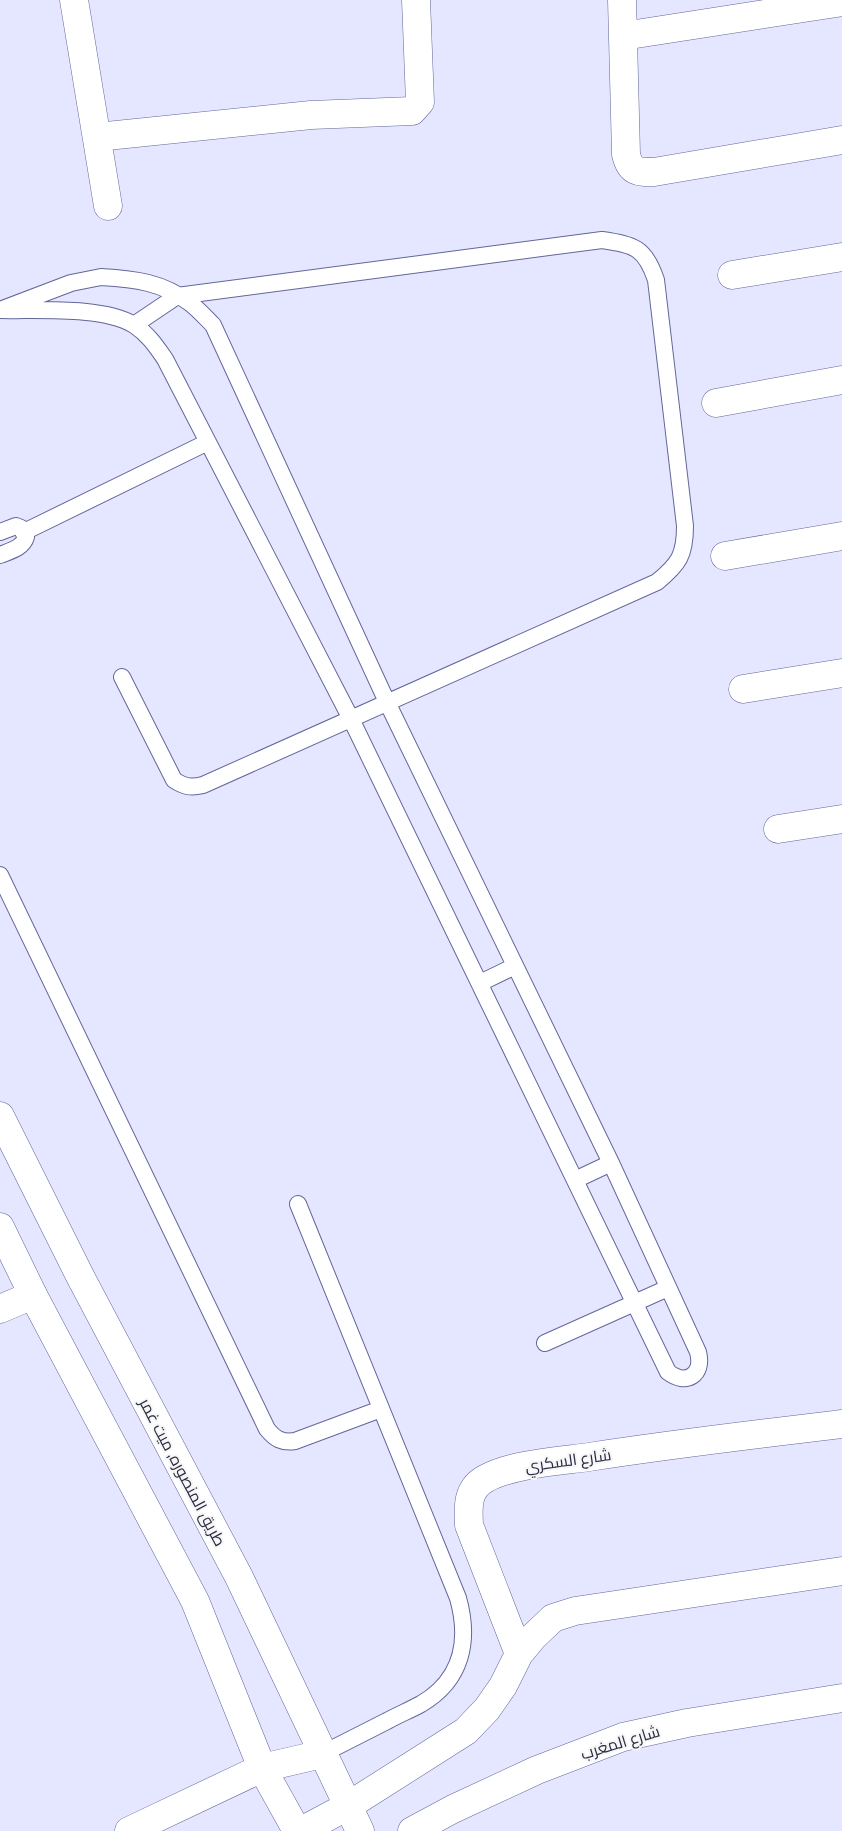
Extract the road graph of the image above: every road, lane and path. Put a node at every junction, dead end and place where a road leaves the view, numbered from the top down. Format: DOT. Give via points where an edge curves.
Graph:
graph roads {
  1 [pos="74,0"];
  2 [pos="416,0"];
  3 [pos="622,0"];
  4 [pos="842,2"];
  5 [pos="622,36"];
  6 [pos="97,137"];
  7 [pos="842,140"];
  8 [pos="108,206"];
  9 [pos="842,257"];
  10 [pos="732,275"];
  11 [pos="177,296"];
  12 [pos="134,325"];
  13 [pos="842,380"];
  14 [pos="716,403"];
  15 [pos="208,442"];
  16 [pos="0,532"];
  17 [pos="24,532"];
  18 [pos="842,536"];
  19 [pos="0,555"];
  20 [pos="725,556"];
  21 [pos="842,673"];
  22 [pos="122,677"];
  23 [pos="744,689"];
  24 [pos="387,702"];
  25 [pos="352,719"];
  26 [pos="842,819"];
  27 [pos="778,829"];
  28 [pos="0,875"];
  29 [pos="515,966"];
  30 [pos="480,983"];
  31 [pos="0,1116"];
  32 [pos="611,1163"];
  33 [pos="575,1180"];
  34 [pos="298,1204"];
  35 [pos="0,1227"];
  36 [pos="668,1288"];
  37 [pos="33,1295"];
  38 [pos="635,1303"];
  39 [pos="0,1310"];
  40 [pos="545,1343"];
  41 [pos="381,1409"];
  42 [pos="842,1424"];
  43 [pos="842,1571"];
  44 [pos="519,1654"];
  45 [pos="842,1698"];
  46 [pos="322,1754"];
  47 [pos="262,1768"];
  48 [pos="348,1806"];
  49 [pos="129,1831"];
  50 [pos="297,1831"];
  51 [pos="301,1831"];
  52 [pos="360,1831"];
  53 [pos="412,1831"];
  1 -- 6 [label="street"];
  2 -- 6 [label="street" via="420,102 412,112 311,115"];
  3 -- 5 [label="street"];
  4 -- 5 [label="street"];
  5 -- 7 [label="street" via="626,154 628,164 634,170 654,172"];
  6 -- 8 [label="street"];
  9 -- 10 [label="street"];
  11 -- 12 [label="lane"];
  11 -- 12 [label="lane" via="133,279 101,278 71,283 0,310 90,312 113,315"];
  11 -- 24 [label="lane" via="190,303 213,325"];
  11 -- 24 [label="lane" via="602,240 642,252 652,267 684,526 684,541 673,569 657,582"];
  12 -- 15 [label="lane" via="152,340 165,359"];
  13 -- 14 [label="street"];
  15 -- 17 [label="lane"];
  15 -- 25 [label="lane"];
  16 -- 17 [label="lane" via="16,526"];
  17 -- 19 [label="lane" via="26,537 21,546"];
  18 -- 20 [label="street"];
  21 -- 23 [label="street"];
  22 -- 25 [label="lane" via="174,780 193,788"];
  24 -- 25 [label="lane"];
  24 -- 29 [label="lane"];
  25 -- 30 [label="lane"];
  26 -- 27 [label="street"];
  28 -- 41 [label="lane" via="267,1429 279,1440 295,1441"];
  29 -- 30 [label="lane"];
  29 -- 32 [label="lane"];
  30 -- 33 [label="lane"];
  31 -- 46 [label="street, طريق المنصوره, ميت غمر" via="80,1276 239,1577"];
  32 -- 33 [label="lane"];
  32 -- 36 [label="lane"];
  33 -- 38 [label="lane"];
  34 -- 41 [label="lane"];
  35 -- 37 [label="street"];
  36 -- 38 [label="lane"];
  36 -- 38 [label="lane" via="698,1352 698,1370 692,1376 675,1378 668,1372"];
  37 -- 39 [label="street"];
  37 -- 47 [label="street" via="195,1601"];
  38 -- 40 [label="lane"];
  41 -- 46 [label="lane" via="458,1598 464,1618 464,1637 460,1657 439,1691 422,1703"];
  42 -- 44 [label="street, شارع السكري" via="517,1467 484,1479 471,1492 469,1525"];
  43 -- 44 [label="street" via="576,1611 553,1618"];
  44 -- 48 [label="street" via="503,1686 466,1731"];
  45 -- 53 [label="street, شارع المغرب" via="687,1723 623,1737 536,1770"];
  46 -- 47 [label="street"];
  46 -- 48 [label="street, طريق المنصوره, ميت غمر"];
  47 -- 49 [label="street"];
  47 -- 50 [label="street"];
  48 -- 51 [label="street"];
  48 -- 52 [label="street, طريق المنصوره, ميت غمر"];
}
